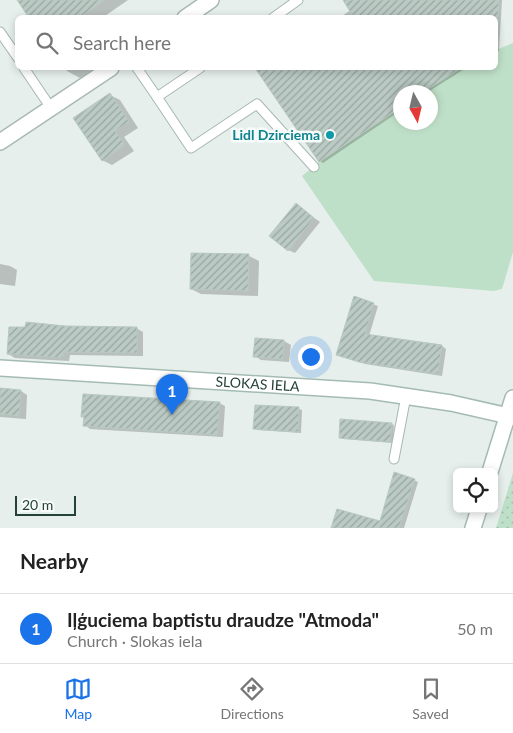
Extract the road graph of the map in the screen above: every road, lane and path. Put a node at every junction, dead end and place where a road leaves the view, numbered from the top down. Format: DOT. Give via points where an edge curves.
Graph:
graph roads {
  1 [pos="212,0"];
  2 [pos="298,0"];
  3 [pos="190,15"];
  4 [pos="277,15"];
  5 [pos="0,32"];
  6 [pos="15,54"];
  7 [pos="25,70"];
  8 [pos="108,70"];
  9 [pos="138,70"];
  10 [pos="197,70"];
  11 [pos="157,98"];
  12 [pos="51,108"];
  13 [pos="0,142"];
  14 [pos="314,167"];
  15 [pos="0,368"];
  16 [pos="406,396"];
  17 [pos="513,398"];
  18 [pos="511,416"];
  19 [pos="394,458"];
  20 [pos="492,468"];
  21 [pos="478,513"];
  22 [pos="473,528"];
  1 -- 3 [label="street"];
  2 -- 4 [label="lane"];
  5 -- 6 [label="lane"];
  7 -- 12 [label="lane"];
  8 -- 12 [label="street"];
  9 -- 11 [label="lane"];
  10 -- 11 [label="lane"];
  11 -- 14 [label="lane" via="191,148 257,104"];
  12 -- 13 [label="street"];
  15 -- 16 [label="street, SLOKAS IELA" via="370,391"];
  16 -- 18 [label="street, SLOKAS IELA"];
  16 -- 19 [label="lane"];
  17 -- 18 [label="street"];
  18 -- 20 [label="street"];
  21 -- 22 [label="street"];
}
